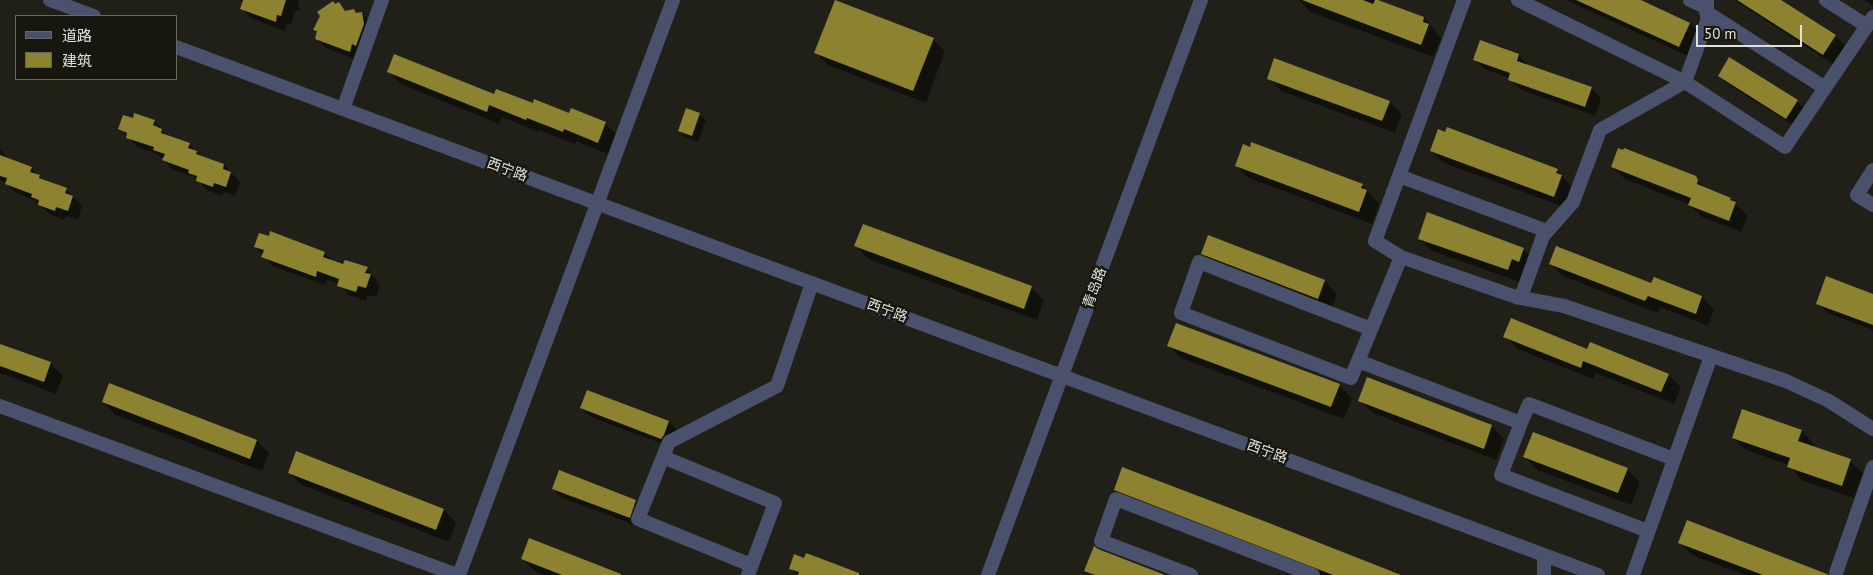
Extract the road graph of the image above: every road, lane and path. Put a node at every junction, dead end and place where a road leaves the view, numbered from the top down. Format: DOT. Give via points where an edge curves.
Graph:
graph roads {
  1 [pos="50,0"];
  2 [pos="382,0"];
  3 [pos="673,0"];
  4 [pos="1201,0"];
  5 [pos="1464,0"];
  6 [pos="1690,0"];
  7 [pos="1826,0"];
  8 [pos="1528,2"];
  9 [pos="1706,6"];
  10 [pos="91,15"];
  11 [pos="1870,21"];
  12 [pos="178,48"];
  13 [pos="1685,82"];
  14 [pos="1825,88"];
  15 [pos="343,109"];
  16 [pos="1873,170"];
  17 [pos="1399,176"];
  18 [pos="597,203"];
  19 [pos="1873,206"];
  20 [pos="1547,231"];
  21 [pos="1401,256"];
  22 [pos="812,283"];
  23 [pos="1521,298"];
  24 [pos="1371,329"];
  25 [pos="1711,356"];
  26 [pos="1358,361"];
  27 [pos="1062,376"];
  28 [pos="0,406"];
  29 [pos="1521,423"];
  30 [pos="1873,429"];
  31 [pos="663,457"];
  32 [pos="1674,459"];
  33 [pos="1873,467"];
  34 [pos="1648,531"];
  35 [pos="1544,555"];
  36 [pos="749,570"];
  37 [pos="1836,574"];
  38 [pos="458,575"];
  39 [pos="988,575"];
  40 [pos="1191,575"];
  41 [pos="1314,575"];
  42 [pos="1544,575"];
  43 [pos="1598,575"];
  44 [pos="1633,575"];
  1 -- 10 [label="street"];
  2 -- 15 [label="street"];
  3 -- 18 [label="street"];
  4 -- 27 [label="street, 青岛路"];
  5 -- 17 [label="street"];
  6 -- 9 [label="street"];
  7 -- 11 [label="street"];
  8 -- 13 [label="street"];
  9 -- 13 [label="street" via="1707,21"];
  9 -- 14 [label="street"];
  11 -- 14 [label="street"];
  12 -- 15 [label="street, 西宁路"];
  13 -- 14 [label="street" via="1785,148"];
  13 -- 20 [label="street" via="1600,130 1573,202"];
  15 -- 18 [label="street, 西宁路"];
  16 -- 19 [label="street" via="1857,195"];
  17 -- 20 [label="street"];
  17 -- 21 [label="street" via="1375,241"];
  18 -- 22 [label="street, 西宁路"];
  18 -- 38 [label="street"];
  20 -- 23 [label="street"];
  21 -- 23 [label="street"];
  21 -- 24 [label="street"];
  22 -- 27 [label="street, 西宁路"];
  22 -- 31 [label="street" via="777,386 669,442"];
  23 -- 25 [label="street" via="1564,306"];
  24 -- 26 [label="street"];
  24 -- 26 [label="street" via="1199,262 1181,313 1352,378"];
  25 -- 30 [label="street" via="1786,381 1829,401"];
  25 -- 32 [label="street"];
  26 -- 29 [label="street"];
  27 -- 35 [label="street, 西宁路"];
  27 -- 39 [label="street, 青岛路"];
  28 -- 38 [label="street"];
  29 -- 32 [label="street" via="1529,404"];
  29 -- 34 [label="street" via="1501,475"];
  31 -- 36 [label="street" via="638,519"];
  31 -- 36 [label="street" via="775,503"];
  32 -- 34 [label="street"];
  33 -- 37 [label="street"];
  34 -- 44 [label="street"];
  35 -- 42 [label="street"];
  35 -- 43 [label="street, 西宁路"];
  40 -- 41 [label="street" via="1101,541 1116,499"];
}
